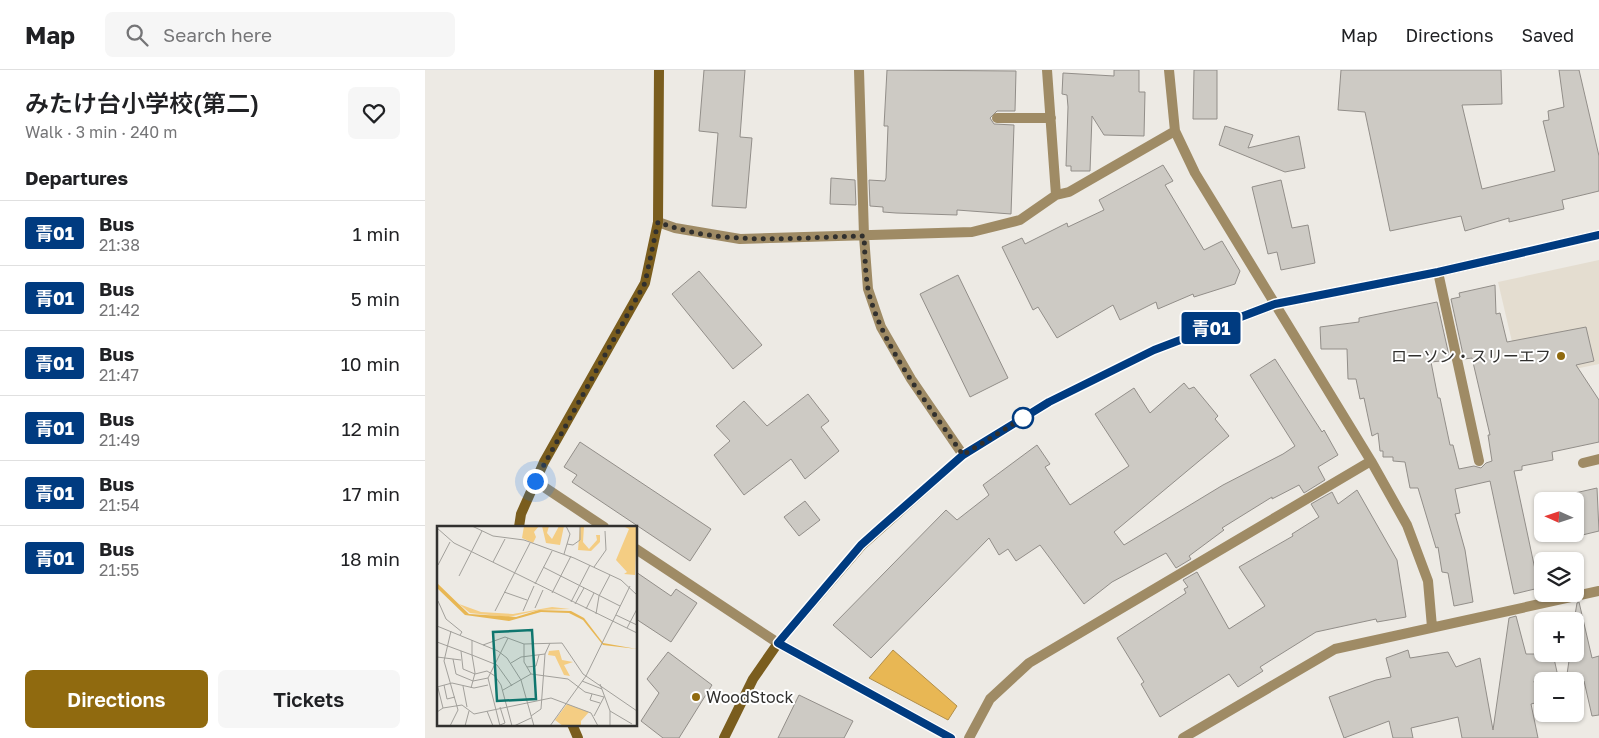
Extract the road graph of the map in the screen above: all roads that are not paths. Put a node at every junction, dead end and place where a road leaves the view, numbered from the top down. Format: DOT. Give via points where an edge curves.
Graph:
graph roads {
  1 [pos="659,70"];
  2 [pos="859,70"];
  3 [pos="1047,70"];
  4 [pos="1169,70"];
  5 [pos="997,118"];
  6 [pos="1051,118"];
  7 [pos="1175,131"];
  8 [pos="1056,195"];
  9 [pos="658,222"];
  10 [pos="1599,235"];
  11 [pos="864,236"];
  12 [pos="1438,272"];
  13 [pos="1275,304"];
  14 [pos="963,455"];
  15 [pos="1599,459"];
  16 [pos="1371,461"];
  17 [pos="1479,461"];
  18 [pos="1583,462"];
  19 [pos="535,481"];
  20 [pos="519,526"];
  21 [pos="602,526"];
  22 [pos="637,549"];
  23 [pos="1599,591"];
  24 [pos="1432,627"];
  25 [pos="778,643"];
  26 [pos="573,726"];
  27 [pos="578,738"];
  28 [pos="724,738"];
  29 [pos="951,738"];
  30 [pos="969,738"];
  31 [pos="1183,738"];
  1 -- 9 [label="street"];
  2 -- 11 [label="street"];
  3 -- 6 [label="street"];
  4 -- 7 [label="street"];
  5 -- 6 [label="street"];
  6 -- 8 [label="street"];
  7 -- 8 [label="street" via="1069,192"];
  7 -- 13 [label="street" via="1195,173"];
  8 -- 11 [label="street" via="1020,220 972,232"];
  9 -- 11 [label="street" via="739,239"];
  9 -- 19 [label="street" via="645,283"];
  10 -- 12 [label="street"];
  11 -- 14 [label="street" via="868,289 881,327 911,379"];
  12 -- 13 [label="street"];
  12 -- 17 [label="street"];
  13 -- 14 [label="street" via="1154,350 1049,402"];
  13 -- 16 [label="street"];
  14 -- 25 [label="street" via="861,545"];
  15 -- 18 [label="street"];
  16 -- 24 [label="street" via="1407,525 1428,581"];
  16 -- 30 [label="street" via="1029,663 990,699"];
  19 -- 20 [label="street"];
  19 -- 21 [label="street"];
  22 -- 25 [label="street"];
  23 -- 24 [label="street"];
  24 -- 31 [label="street" via="1335,649"];
  25 -- 28 [label="street" via="753,678"];
  25 -- 29 [label="street"];
  26 -- 27 [label="street"];
}
